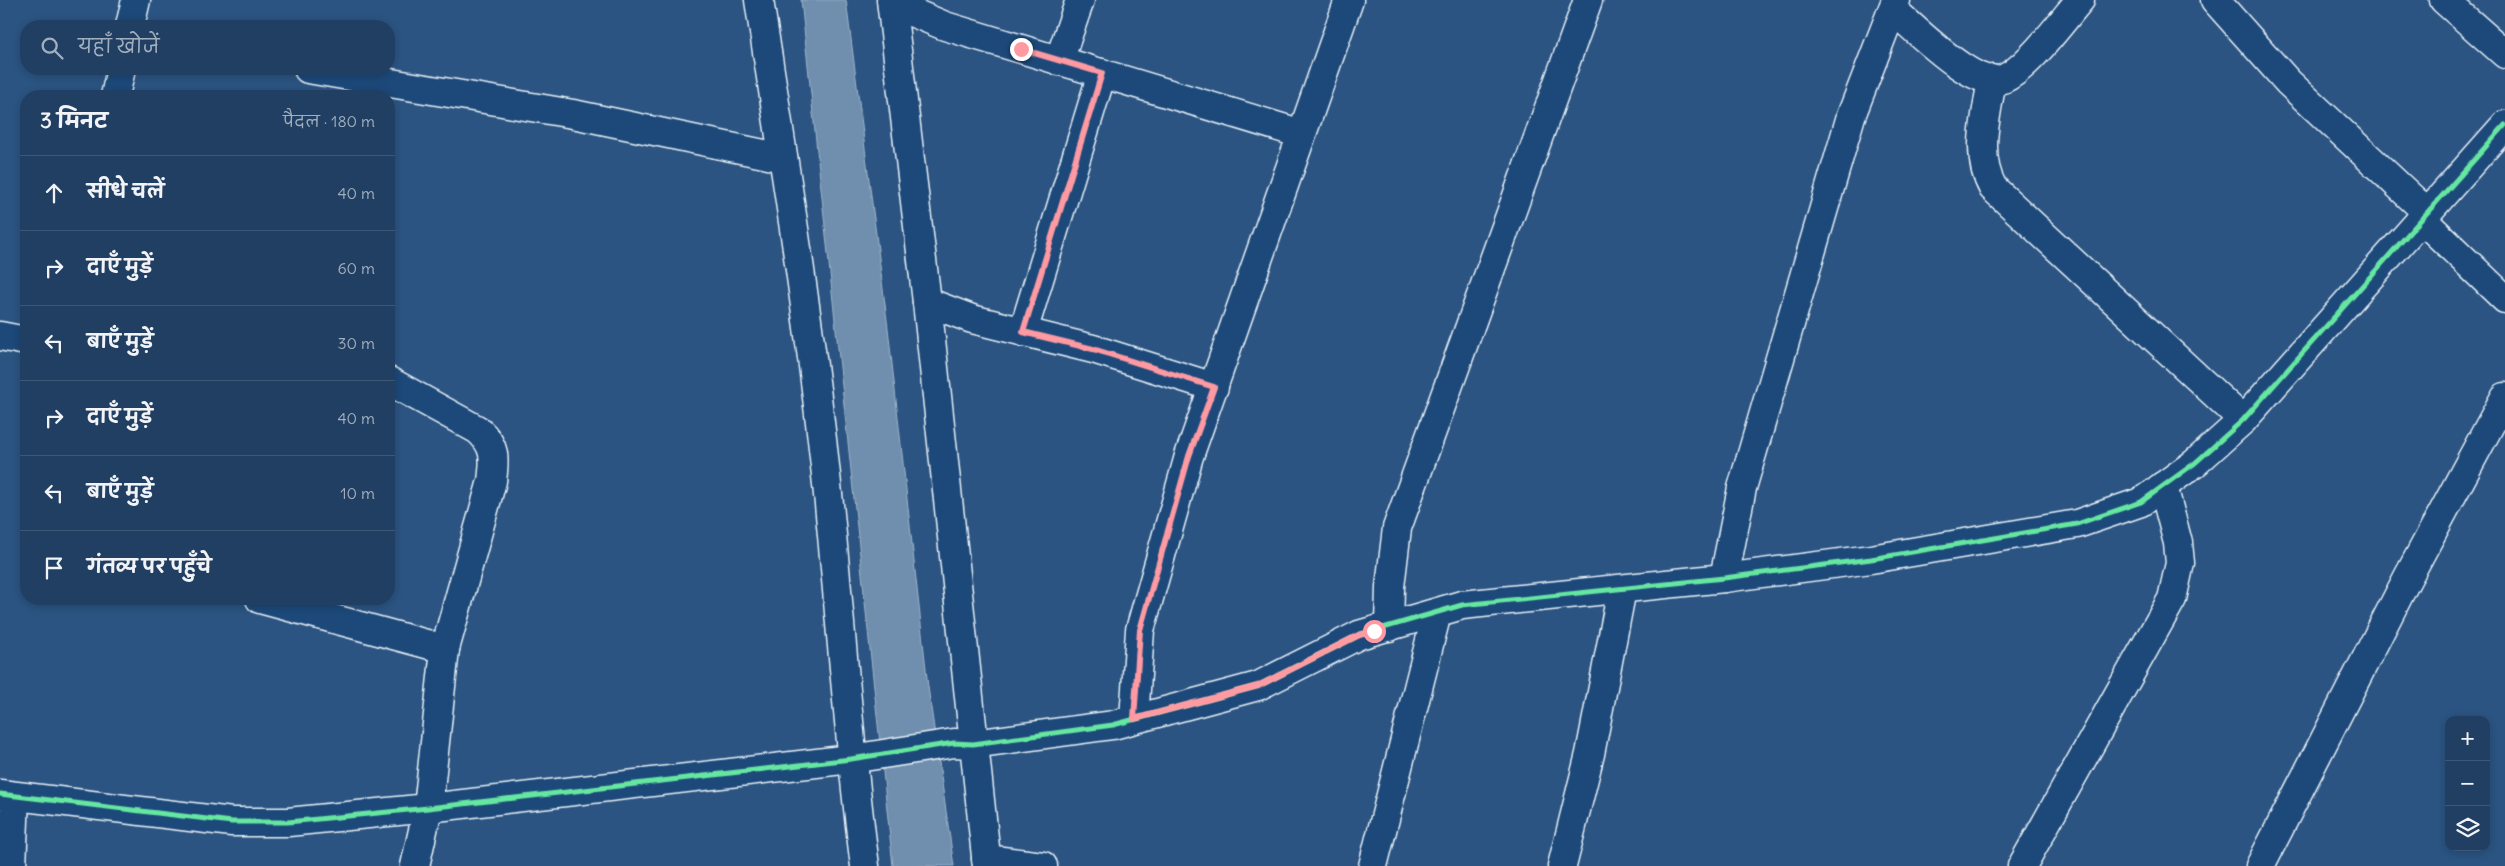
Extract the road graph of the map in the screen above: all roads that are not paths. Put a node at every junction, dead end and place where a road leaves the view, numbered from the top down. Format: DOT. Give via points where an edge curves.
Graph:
graph roads {
  1 [pos="136,0"];
  2 [pos="759,0"];
  3 [pos="1080,0"];
  4 [pos="1349,0"];
  5 [pos="1588,0"];
  6 [pos="2080,0"];
  7 [pos="2215,0"];
  8 [pos="2444,0"];
  9 [pos="892,2"];
  10 [pos="1895,5"];
  11 [pos="131,20"];
  12 [pos="2505,54"];
  13 [pos="1059,61"];
  14 [pos="1102,73"];
  15 [pos="120,75"];
  16 [pos="343,75"];
  17 [pos="1992,79"];
  18 [pos="116,90"];
  19 [pos="2505,125"];
  20 [pos="1302,134"];
  21 [pos="784,158"];
  22 [pos="2424,214"];
  23 [pos="2505,299"];
  24 [pos="927,302"];
  25 [pos="1023,332"];
  26 [pos="0,336"];
  27 [pos="20,340"];
  28 [pos="395,384"];
  29 [pos="1214,387"];
  30 [pos="2505,397"];
  31 [pos="2242,420"];
  32 [pos="2163,486"];
  33 [pos="1724,578"];
  34 [pos="1622,588"];
  35 [pos="282,605"];
  36 [pos="1437,613"];
  37 [pos="1389,627"];
  38 [pos="445,649"];
  39 [pos="1134,719"];
  40 [pos="964,744"];
  41 [pos="862,757"];
  42 [pos="8,795"];
  43 [pos="428,808"];
  44 [pos="987,862"];
  45 [pos="12,866"];
  46 [pos="415,866"];
  47 [pos="865,866"];
  48 [pos="1043,866"];
  49 [pos="1373,866"];
  50 [pos="1562,866"];
  51 [pos="2022,866"];
  52 [pos="2260,866"];
  1 -- 11 [label="street"];
  2 -- 21 [label="street"];
  3 -- 13 [label="street"];
  4 -- 20 [label="street"];
  5 -- 37 [label="street" via="1397,528"];
  6 -- 17 [label="street" via="2017,71 2002,80"];
  7 -- 22 [label="street" via="2288,82"];
  8 -- 12 [label="street"];
  9 -- 13 [label="street" via="945,26"];
  9 -- 24 [label="street"];
  10 -- 17 [label="street" via="1965,71"];
  10 -- 33 [label="street" via="1848,126 1742,488"];
  13 -- 14 [label="street"];
  14 -- 20 [label="street"];
  14 -- 25 [label="street"];
  15 -- 18 [label="street"];
  16 -- 21 [label="street" via="573,114"];
  17 -- 31 [label="street" via="1982,149 1985,174 1993,188"];
  19 -- 22 [label="street"];
  20 -- 29 [label="street"];
  21 -- 41 [label="street" via="805,299"];
  22 -- 23 [label="street"];
  22 -- 31 [label="street"];
  24 -- 25 [label="street" via="972,319"];
  24 -- 40 [label="street"];
  25 -- 29 [label="street" via="1093,349"];
  26 -- 27 [label="street"];
  28 -- 38 [label="street" via="478,430 490,440 493,452 492,481"];
  29 -- 39 [label="street" via="1189,456 1140,630"];
  30 -- 52 [label="street" via="2407,579"];
  31 -- 32 [label="street" via="2195,463"];
  32 -- 33 [label="street" via="2141,502 2077,524 1871,559"];
  32 -- 51 [label="street" via="2180,563 2172,599"];
  33 -- 34 [label="street"];
  34 -- 36 [label="street" via="1462,606"];
  34 -- 50 [label="street" via="1590,754"];
  35 -- 38 [label="street"];
  36 -- 37 [label="street"];
  36 -- 49 [label="street"];
  37 -- 39 [label="street" via="1359,635 1258,686"];
  38 -- 43 [label="street"];
  39 -- 40 [label="street"];
  40 -- 41 [label="street"];
  40 -- 44 [label="street"];
  41 -- 43 [label="street"];
  41 -- 47 [label="street"];
  42 -- 43 [label="street" via="232,822 288,822"];
  42 -- 45 [label="street"];
  43 -- 46 [label="street"];
  44 -- 48 [label="street"];
}
